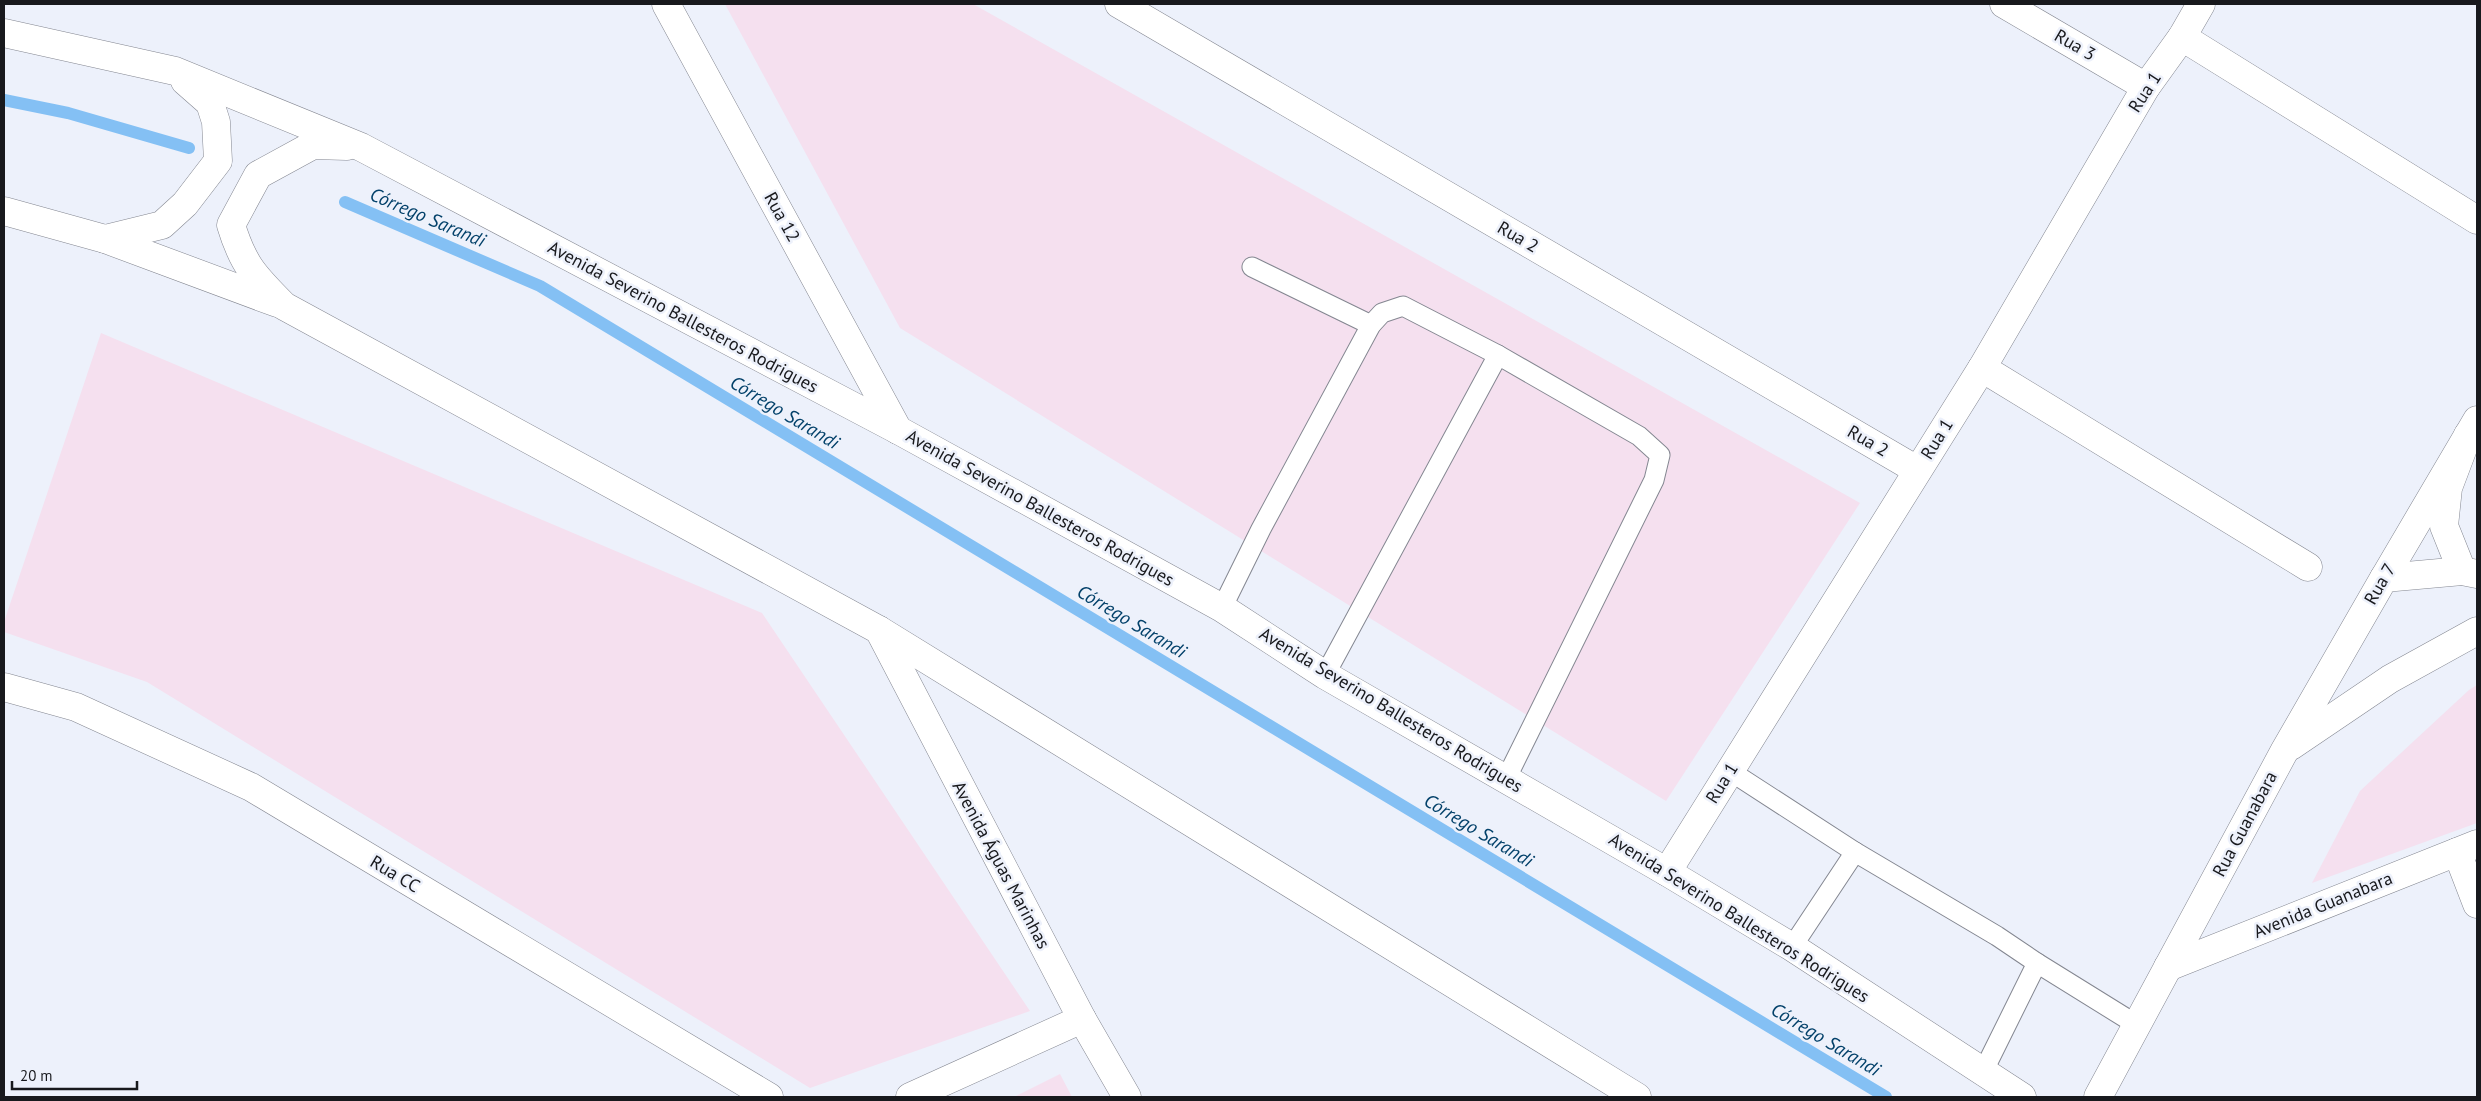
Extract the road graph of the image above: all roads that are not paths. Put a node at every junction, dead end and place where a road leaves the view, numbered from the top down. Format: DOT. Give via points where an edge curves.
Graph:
graph roads {
  1 [pos="666,4"];
  2 [pos="1119,4"];
  3 [pos="2004,4"];
  4 [pos="2201,4"];
  5 [pos="4,33"];
  6 [pos="2182,37"];
  7 [pos="175,72"];
  8 [pos="2146,87"];
  9 [pos="360,147"];
  10 [pos="4,211"];
  11 [pos="2477,220"];
  12 [pos="105,239"];
  13 [pos="1252,267"];
  14 [pos="284,306"];
  15 [pos="1371,325"];
  16 [pos="1498,355"];
  17 [pos="1982,368"];
  18 [pos="2473,427"];
  19 [pos="898,430"];
  20 [pos="1917,470"];
  21 [pos="2308,567"];
  22 [pos="2469,572"];
  23 [pos="2384,578"];
  24 [pos="1222,608"];
  25 [pos="879,630"];
  26 [pos="2477,631"];
  27 [pos="1325,675"];
  28 [pos="4,687"];
  29 [pos="2285,750"];
  30 [pos="1730,771"];
  31 [pos="1506,779"];
  32 [pos="2467,848"];
  33 [pos="1855,852"];
  34 [pos="1667,872"];
  35 [pos="2477,904"];
  36 [pos="1792,947"];
  37 [pos="2037,963"];
  38 [pos="2168,967"];
  39 [pos="1082,1019"];
  40 [pos="2137,1025"];
  41 [pos="1982,1072"];
  42 [pos="768,1097"];
  43 [pos="910,1097"];
  44 [pos="1127,1097"];
  45 [pos="1637,1097"];
  46 [pos="2022,1097"];
  47 [pos="2098,1097"];
  1 -- 19 [label="street, Rua 12"];
  2 -- 20 [label="street, Rua 2"];
  3 -- 8 [label="street, Rua 3"];
  4 -- 6 [label="street, Rua 1"];
  5 -- 7 [label="street, Avenida Severino Ballesteros Rodrigues"];
  6 -- 8 [label="street, Rua 1"];
  6 -- 11 [label="street"];
  7 -- 9 [label="street, Avenida Severino Ballesteros Rodrigues"];
  7 -- 12 [label="street" via="210,103 216,122 218,161 185,204 162,225"];
  8 -- 17 [label="street, Rua 1"];
  9 -- 14 [label="street" via="313,145 258,175 231,225 240,253 257,279"];
  9 -- 19 [label="street, Avenida Severino Ballesteros Rodrigues"];
  10 -- 12 [label="street"];
  12 -- 14 [label="street"];
  13 -- 15 [label="lane"];
  14 -- 25 [label="street"];
  15 -- 16 [label="lane" via="1382,313 1403,306"];
  15 -- 24 [label="lane"];
  16 -- 27 [label="lane"];
  16 -- 31 [label="lane" via="1639,436 1660,455 1654,480"];
  17 -- 20 [label="street, Rua 1"];
  17 -- 21 [label="street"];
  18 -- 22 [label="street" via="2448,488 2444,526"];
  18 -- 23 [label="street, Rua 7"];
  19 -- 24 [label="street, Avenida Severino Ballesteros Rodrigues"];
  20 -- 30 [label="street, Rua 1"];
  22 -- 23 [label="street" via="2429,572"];
  23 -- 29 [label="street, Rua 7"];
  24 -- 27 [label="street, Avenida Severino Ballesteros Rodrigues"];
  25 -- 39 [label="street, Avenida Águas Marinhas"];
  25 -- 45 [label="street"];
  26 -- 29 [label="street, Rua Guanabara" via="2390,679"];
  27 -- 31 [label="street, Avenida Severino Ballesteros Rodrigues"];
  28 -- 42 [label="street, Rua CC" via="76,707 251,788"];
  29 -- 38 [label="street, Rua Guanabara"];
  30 -- 33 [label="lane"];
  30 -- 34 [label="street, Rua 1"];
  31 -- 34 [label="street, Avenida Severino Ballesteros Rodrigues"];
  32 -- 35 [label="street"];
  32 -- 38 [label="street, Avenida Guanabara"];
  33 -- 36 [label="lane"];
  33 -- 37 [label="lane"];
  34 -- 36 [label="street, Avenida Severino Ballesteros Rodrigues"];
  36 -- 41 [label="street, Avenida Severino Ballesteros Rodrigues"];
  37 -- 40 [label="lane"];
  37 -- 41 [label="lane"];
  38 -- 40 [label="street, Rua Guanabara"];
  39 -- 43 [label="street"];
  39 -- 44 [label="street, Avenida Águas Marinhas"];
  40 -- 47 [label="street, Rua Guanabara"];
  41 -- 46 [label="street, Avenida Severino Ballesteros Rodrigues"];
}
